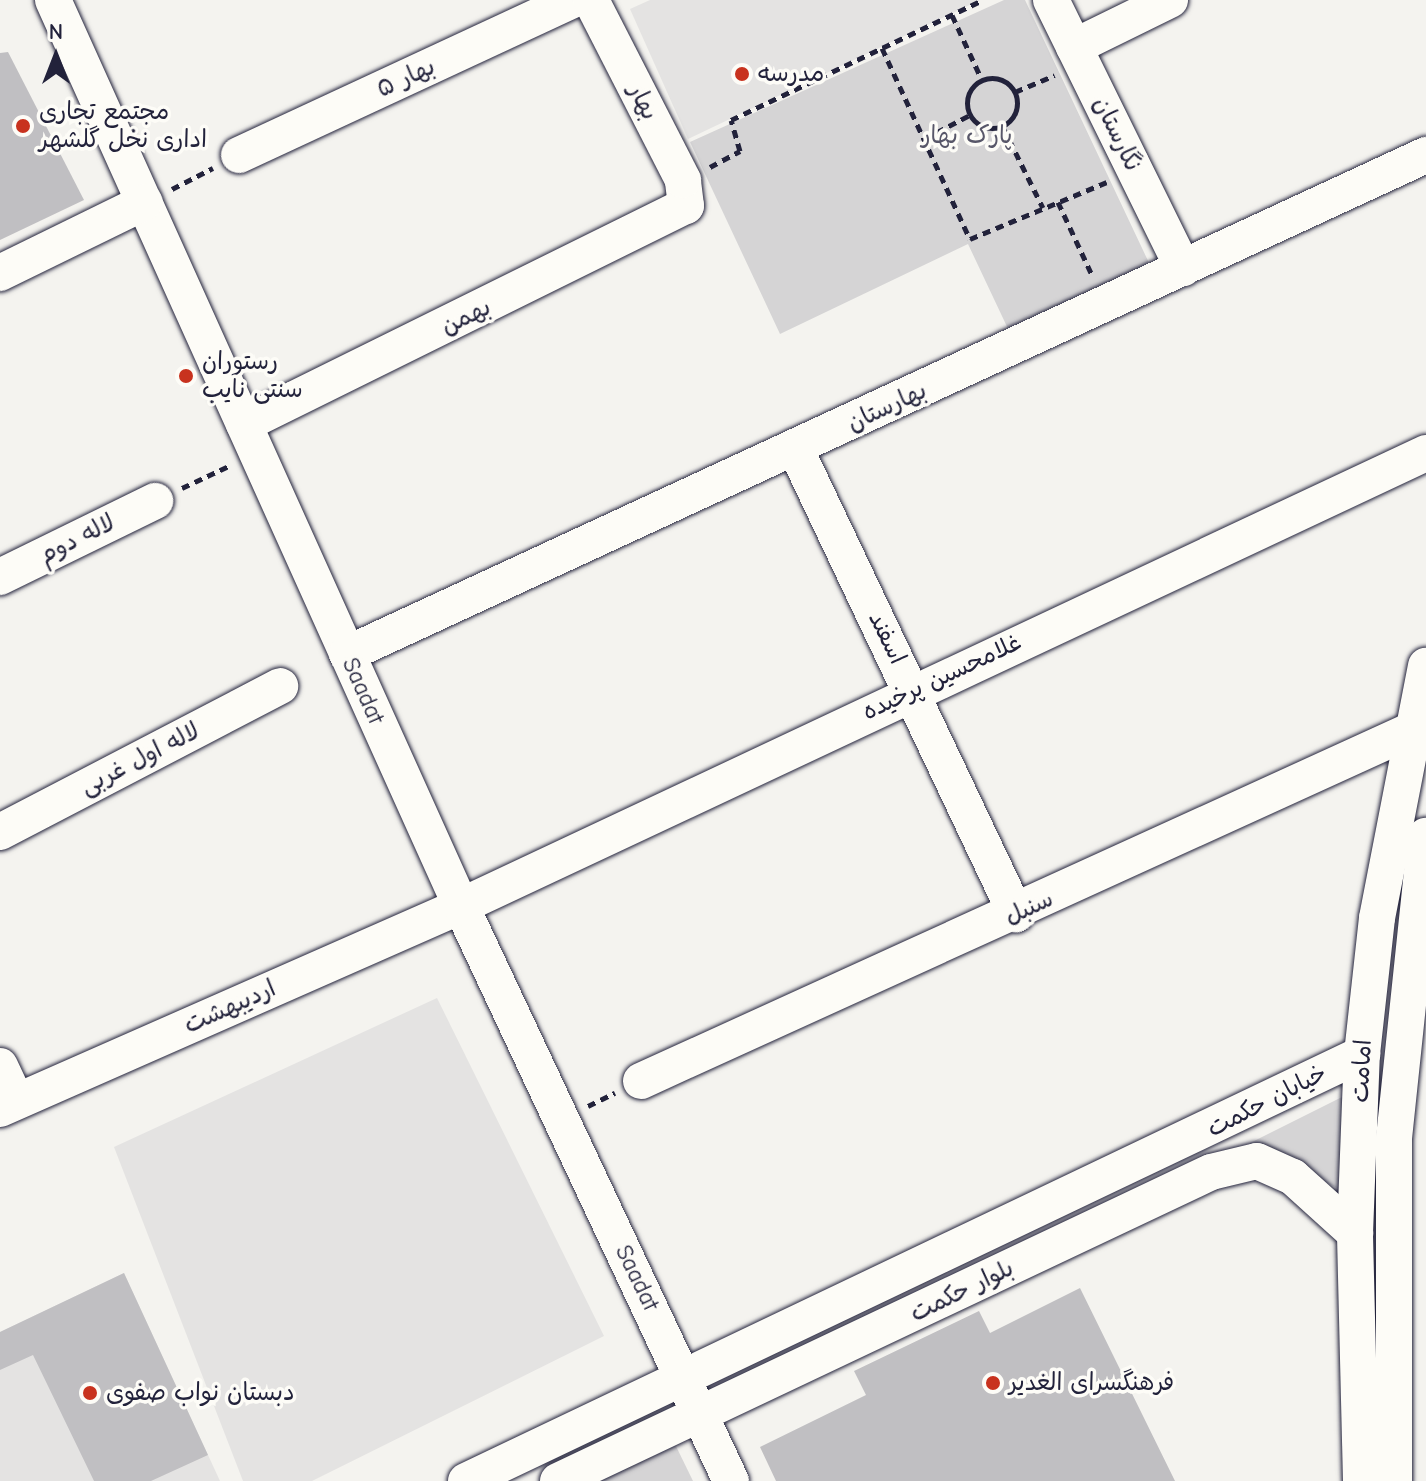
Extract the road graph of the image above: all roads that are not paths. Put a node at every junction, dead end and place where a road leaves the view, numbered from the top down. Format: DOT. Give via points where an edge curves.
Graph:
graph roads {
  1 [pos="53,0"];
  2 [pos="573,0"];
  3 [pos="591,0"];
  4 [pos="1051,0"];
  5 [pos="1170,0"];
  6 [pos="1078,55"];
  7 [pos="239,155"];
  8 [pos="1426,155"];
  9 [pos="685,193"];
  10 [pos="145,202"];
  11 [pos="1183,268"];
  12 [pos="0,273"];
  13 [pos="250,438"];
  14 [pos="796,450"];
  15 [pos="1426,453"];
  16 [pos="155,501"];
  17 [pos="0,577"];
  18 [pos="347,654"];
  19 [pos="1426,666"];
  20 [pos="280,686"];
  21 [pos="913,690"];
  22 [pos="1414,729"];
  23 [pos="0,832"];
  24 [pos="1426,836"];
  25 [pos="461,906"];
  26 [pos="1016,914"];
  27 [pos="1362,1054"];
  28 [pos="0,1066"];
  29 [pos="641,1081"];
  30 [pos="8,1105"];
  31 [pos="1410,1138"];
  32 [pos="1173,1148"];
  33 [pos="1355,1233"];
  34 [pos="685,1376"];
  35 [pos="702,1416"];
  36 [pos="466,1481"];
  37 [pos="558,1481"];
  38 [pos="731,1481"];
  39 [pos="1361,1481"];
  40 [pos="1394,1481"];
  1 -- 10 [label="street, Saadat"];
  2 -- 7 [label="street, بهار ۵"];
  3 -- 9 [label="street, بهار"];
  4 -- 6 [label="street, نگارستان"];
  5 -- 6 [label="street"];
  6 -- 11 [label="street, نگارستان"];
  8 -- 11 [label="street, بهارستان"];
  9 -- 13 [label="street, بهمن"];
  10 -- 12 [label="street"];
  10 -- 13 [label="street, Saadat"];
  11 -- 14 [label="street, بهارستان"];
  13 -- 18 [label="street, Saadat"];
  14 -- 18 [label="street, بهارستان"];
  14 -- 21 [label="street, اسفند"];
  15 -- 21 [label="street, غلامحسین پرخیده"];
  16 -- 17 [label="street, لاله دوم"];
  18 -- 25 [label="street, Saadat"];
  19 -- 22 [label="street, امامت"];
  20 -- 23 [label="street, لاله اول غربی"];
  21 -- 25 [label="street, غلامحسین پرخیده"];
  21 -- 26 [label="street, اسفند"];
  22 -- 26 [label="street, سنبل"];
  22 -- 27 [label="street, امامت" via="1377,918"];
  24 -- 31 [label="street, امامت"];
  25 -- 30 [label="street, اردیبهشت"];
  25 -- 34 [label="street, Saadat" via="559,1121"];
  26 -- 29 [label="street, سنبل"];
  27 -- 32 [label="street, خیابان حکمت"];
  27 -- 33 [label="street, امامت"];
  28 -- 30 [label="street"];
  31 -- 40 [label="street, امامت"];
  32 -- 34 [label="street, بلوار حکمت"];
  33 -- 35 [label="street, بلوار حکمت" via="1293,1177 1257,1161 1211,1172"];
  33 -- 39 [label="street, امامت"];
  34 -- 35 [label="street, Saadat"];
  34 -- 36 [label="street, بلوار حکمت"];
  35 -- 37 [label="street, بلوار حکمت"];
  35 -- 38 [label="street, Saadat"];
}
